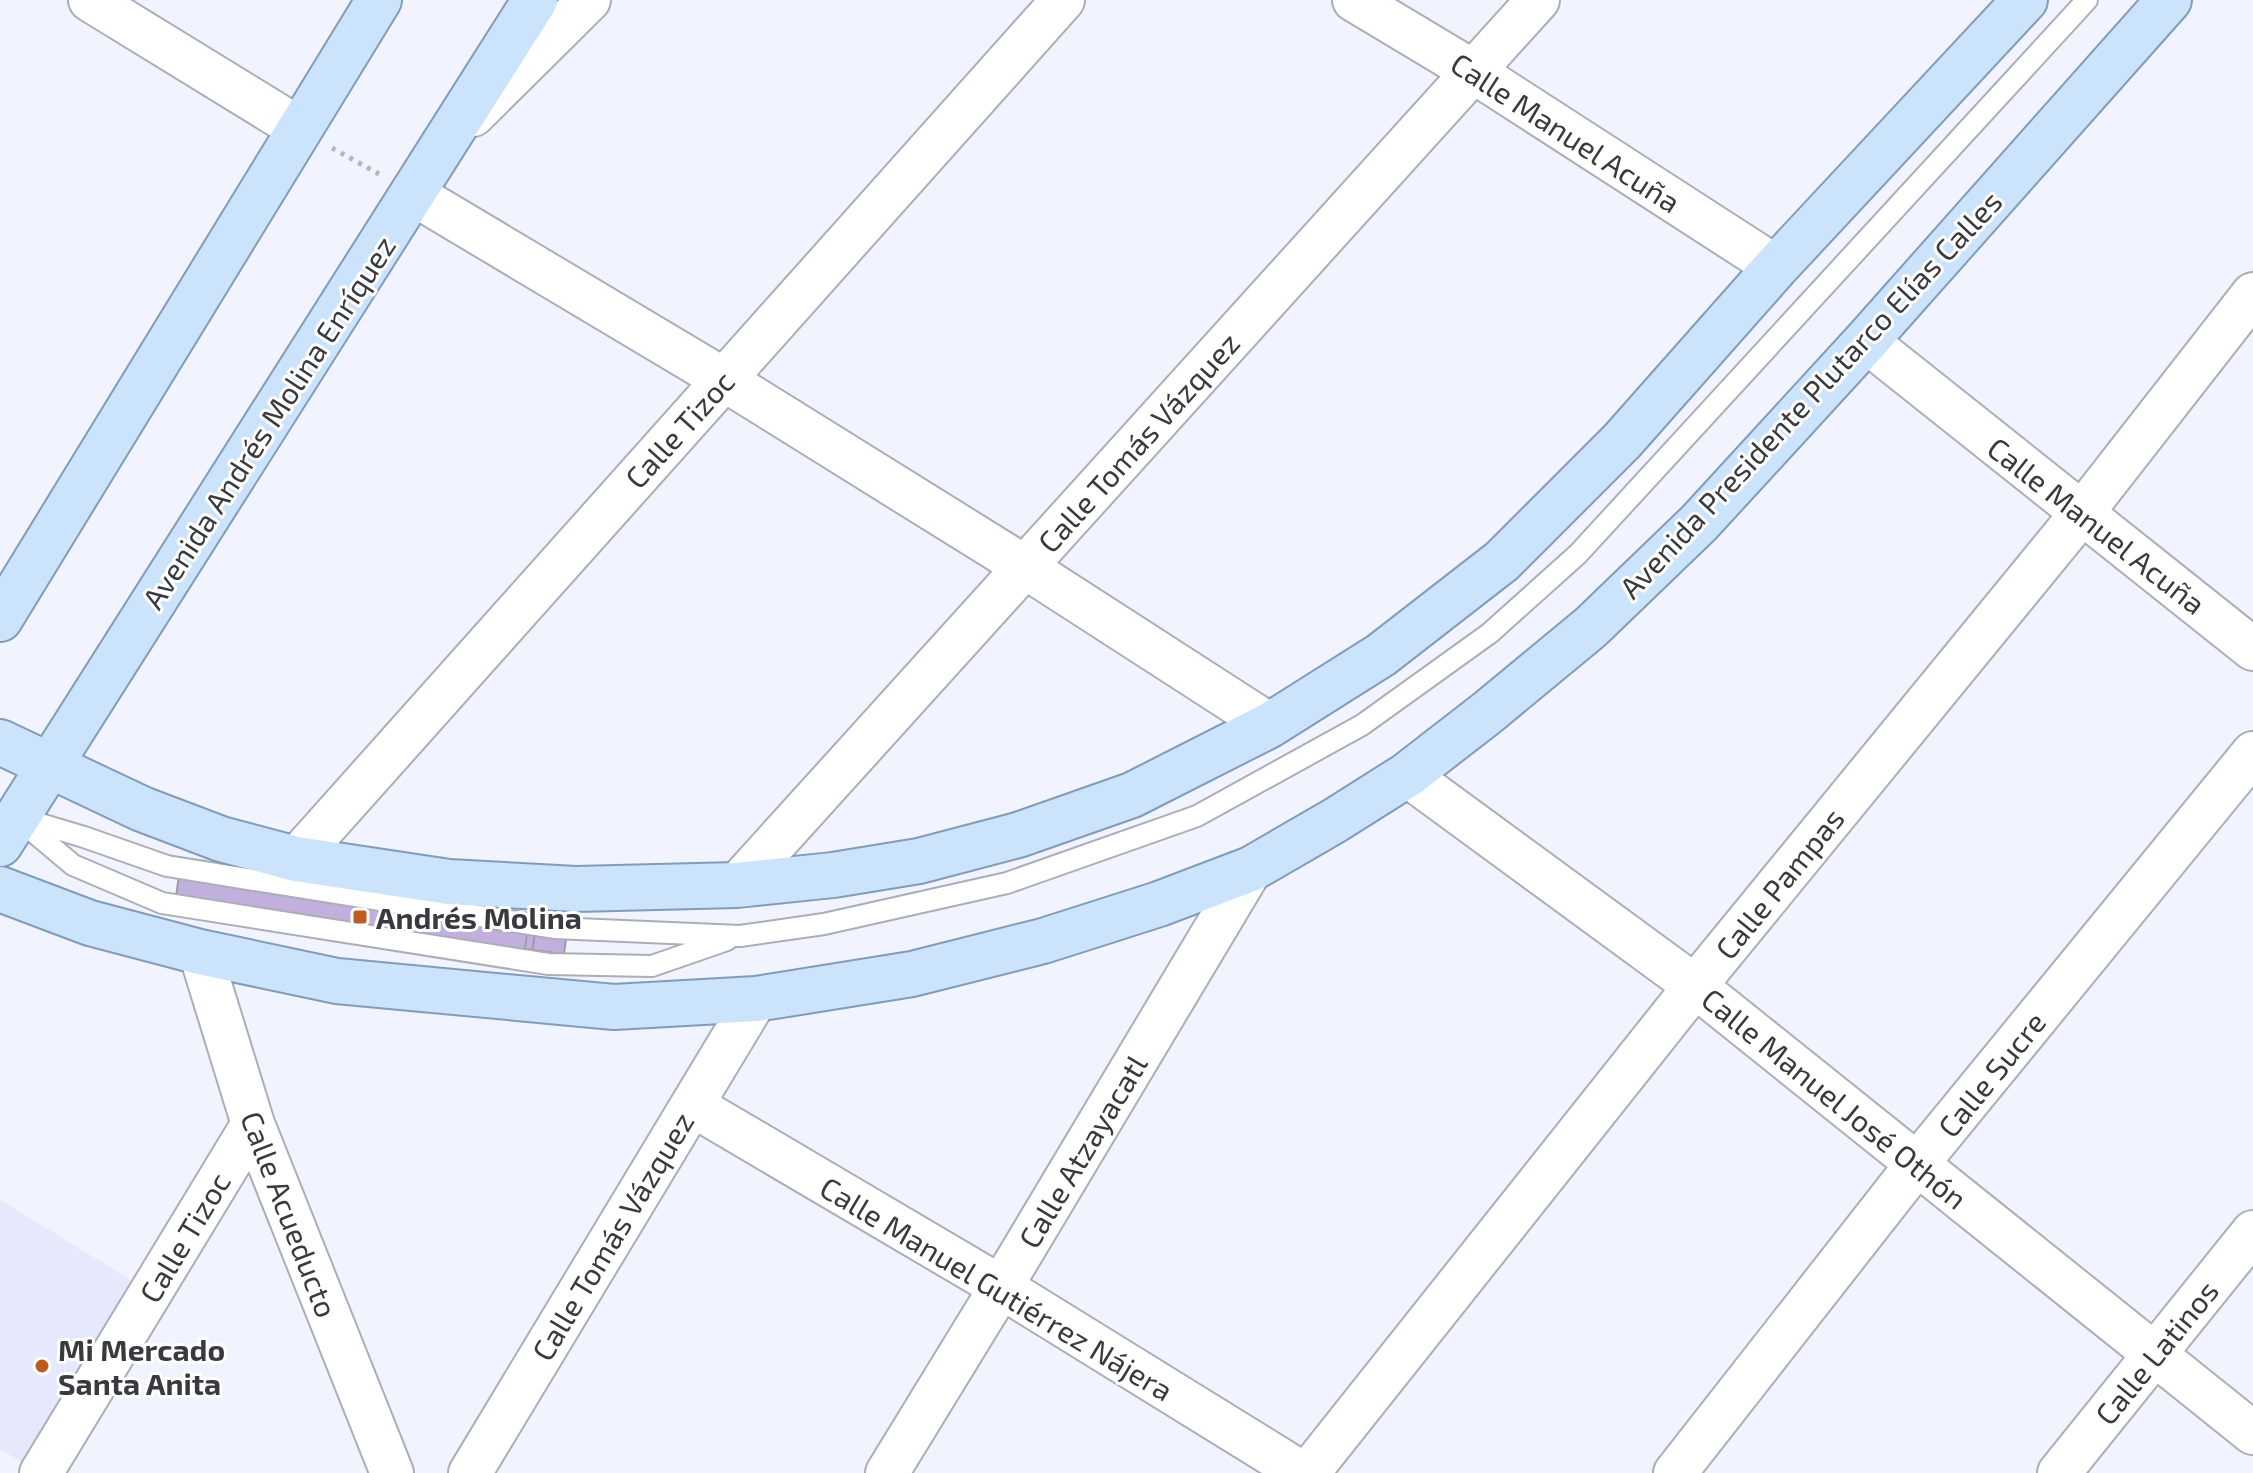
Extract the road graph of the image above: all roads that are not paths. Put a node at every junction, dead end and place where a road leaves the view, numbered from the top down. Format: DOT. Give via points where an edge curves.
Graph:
graph roads {
  1 [pos="90,0"];
  2 [pos="379,0"];
  3 [pos="535,0"];
  4 [pos="589,0"];
  5 [pos="1063,0"];
  6 [pos="1354,0"];
  7 [pos="1538,0"];
  8 [pos="2025,0"];
  9 [pos="2087,0"];
  10 [pos="2169,0"];
  11 [pos="1474,72"];
  12 [pos="300,129"];
  13 [pos="446,141"];
  14 [pos="413,194"];
  15 [pos="1776,267"];
  16 [pos="2253,294"];
  17 [pos="1866,341"];
  18 [pos="723,379"];
  19 [pos="2082,513"];
  20 [pos="1025,567"];
  21 [pos="0,619"];
  22 [pos="2253,649"];
  23 [pos="1270,725"];
  24 [pos="0,742"];
  25 [pos="2253,753"];
  26 [pos="48,766"];
  27 [pos="1407,775"];
  28 [pos="6,823"];
  29 [pos="296,859"];
  30 [pos="1251,869"];
  31 [pos="737,885"];
  32 [pos="0,889"];
  33 [pos="740,936"];
  34 [pos="200,952"];
  35 [pos="1695,986"];
  36 [pos="756,999"];
  37 [pos="692,1105"];
  38 [pos="253,1124"];
  39 [pos="1917,1164"];
  40 [pos="2253,1232"];
  41 [pos="1001,1287"];
  42 [pos="2155,1353"];
  43 [pos="2253,1433"];
  44 [pos="41,1473"];
  45 [pos="392,1473"];
  46 [pos="470,1473"];
  47 [pos="887,1473"];
  48 [pos="1305,1473"];
  49 [pos="1675,1473"];
  50 [pos="2059,1473"];
  1 -- 12 [label="street"];
  2 -- 12 [label="main road"];
  3 -- 13 [label="main road, Avenida Andrés Molina Enríquez"];
  4 -- 13 [label="street"];
  5 -- 18 [label="street, Calle Tizoc"];
  6 -- 11 [label="street, Calle Manuel Acuña"];
  7 -- 11 [label="street, Calle Tomás Vázquez"];
  8 -- 15 [label="main road"];
  9 -- 33 [label="lane" via="1578,554 1490,633 1362,725 1197,816 1007,883 824,924"];
  10 -- 17 [label="main road, Avenida Presidente Plutarco Elías Calles"];
  11 -- 15 [label="street, Calle Manuel Acuña"];
  11 -- 20 [label="street, Calle Tomás Vázquez"];
  12 -- 21 [label="main road"];
  13 -- 14 [label="main road, Avenida Andrés Molina Enríquez"];
  14 -- 18 [label="street"];
  14 -- 26 [label="main road, Avenida Andrés Molina Enríquez"];
  15 -- 23 [label="main road" via="1622,441 1502,561 1381,655"];
  16 -- 19 [label="street, Calle Pampas"];
  17 -- 19 [label="street, Calle Manuel Acuña"];
  17 -- 27 [label="main road, Avenida Presidente Plutarco Elías Calles" via="1699,523 1591,627"];
  18 -- 20 [label="street"];
  18 -- 29 [label="street, Calle Tizoc"];
  19 -- 22 [label="street, Calle Manuel Acuña"];
  19 -- 35 [label="street, Calle Pampas"];
  20 -- 23 [label="street"];
  20 -- 31 [label="street, Calle Tomás Vázquez"];
  23 -- 31 [label="main road" via="1132,795 1018,835 919,861"];
  24 -- 26 [label="main road"];
  25 -- 39 [label="street, Calle Sucre"];
  26 -- 28 [label="main road, Avenida Andrés Molina Enríquez"];
  26 -- 29 [label="main road" via="221,839"];
  27 -- 30 [label="main road, Avenida Presidente Plutarco Elías Calles"];
  27 -- 35 [label="street, Calle Manuel José Othón"];
  28 -- 33 [label="lane" via="84,837 167,866 554,928"];
  28 -- 33 [label="lane" via="73,865 162,903 548,964 652,966"];
  29 -- 31 [label="main road" via="449,882 576,889"];
  30 -- 36 [label="main road, Avenida Presidente Plutarco Elías Calles" via="1043,941 912,974"];
  30 -- 41 [label="street, Calle Atzayacatl"];
  32 -- 34 [label="main road, Avenida Presidente Plutarco Elías Calles" via="90,923"];
  34 -- 36 [label="main road, Avenida Presidente Plutarco Elías Calles" via="337,981 614,1007"];
  34 -- 38 [label="street, Calle Acueducto"];
  35 -- 39 [label="street, Calle Manuel José Othón"];
  35 -- 48 [label="street, Calle Pampas"];
  36 -- 37 [label="street, Calle Tomás Vázquez"];
  37 -- 41 [label="street, Calle Manuel Gutiérrez Nájera"];
  37 -- 46 [label="street, Calle Tomás Vázquez"];
  38 -- 44 [label="street, Calle Tizoc"];
  38 -- 45 [label="street, Calle Acueducto"];
  39 -- 42 [label="street, Calle Manuel José Othón"];
  39 -- 49 [label="street, Calle Sucre"];
  40 -- 42 [label="street, Calle Latinos"];
  41 -- 47 [label="street, Calle Atzayacatl"];
  41 -- 48 [label="street, Calle Manuel Gutiérrez Nájera"];
  42 -- 43 [label="street, Calle Manuel José Othón"];
  42 -- 50 [label="street, Calle Latinos"];
}
